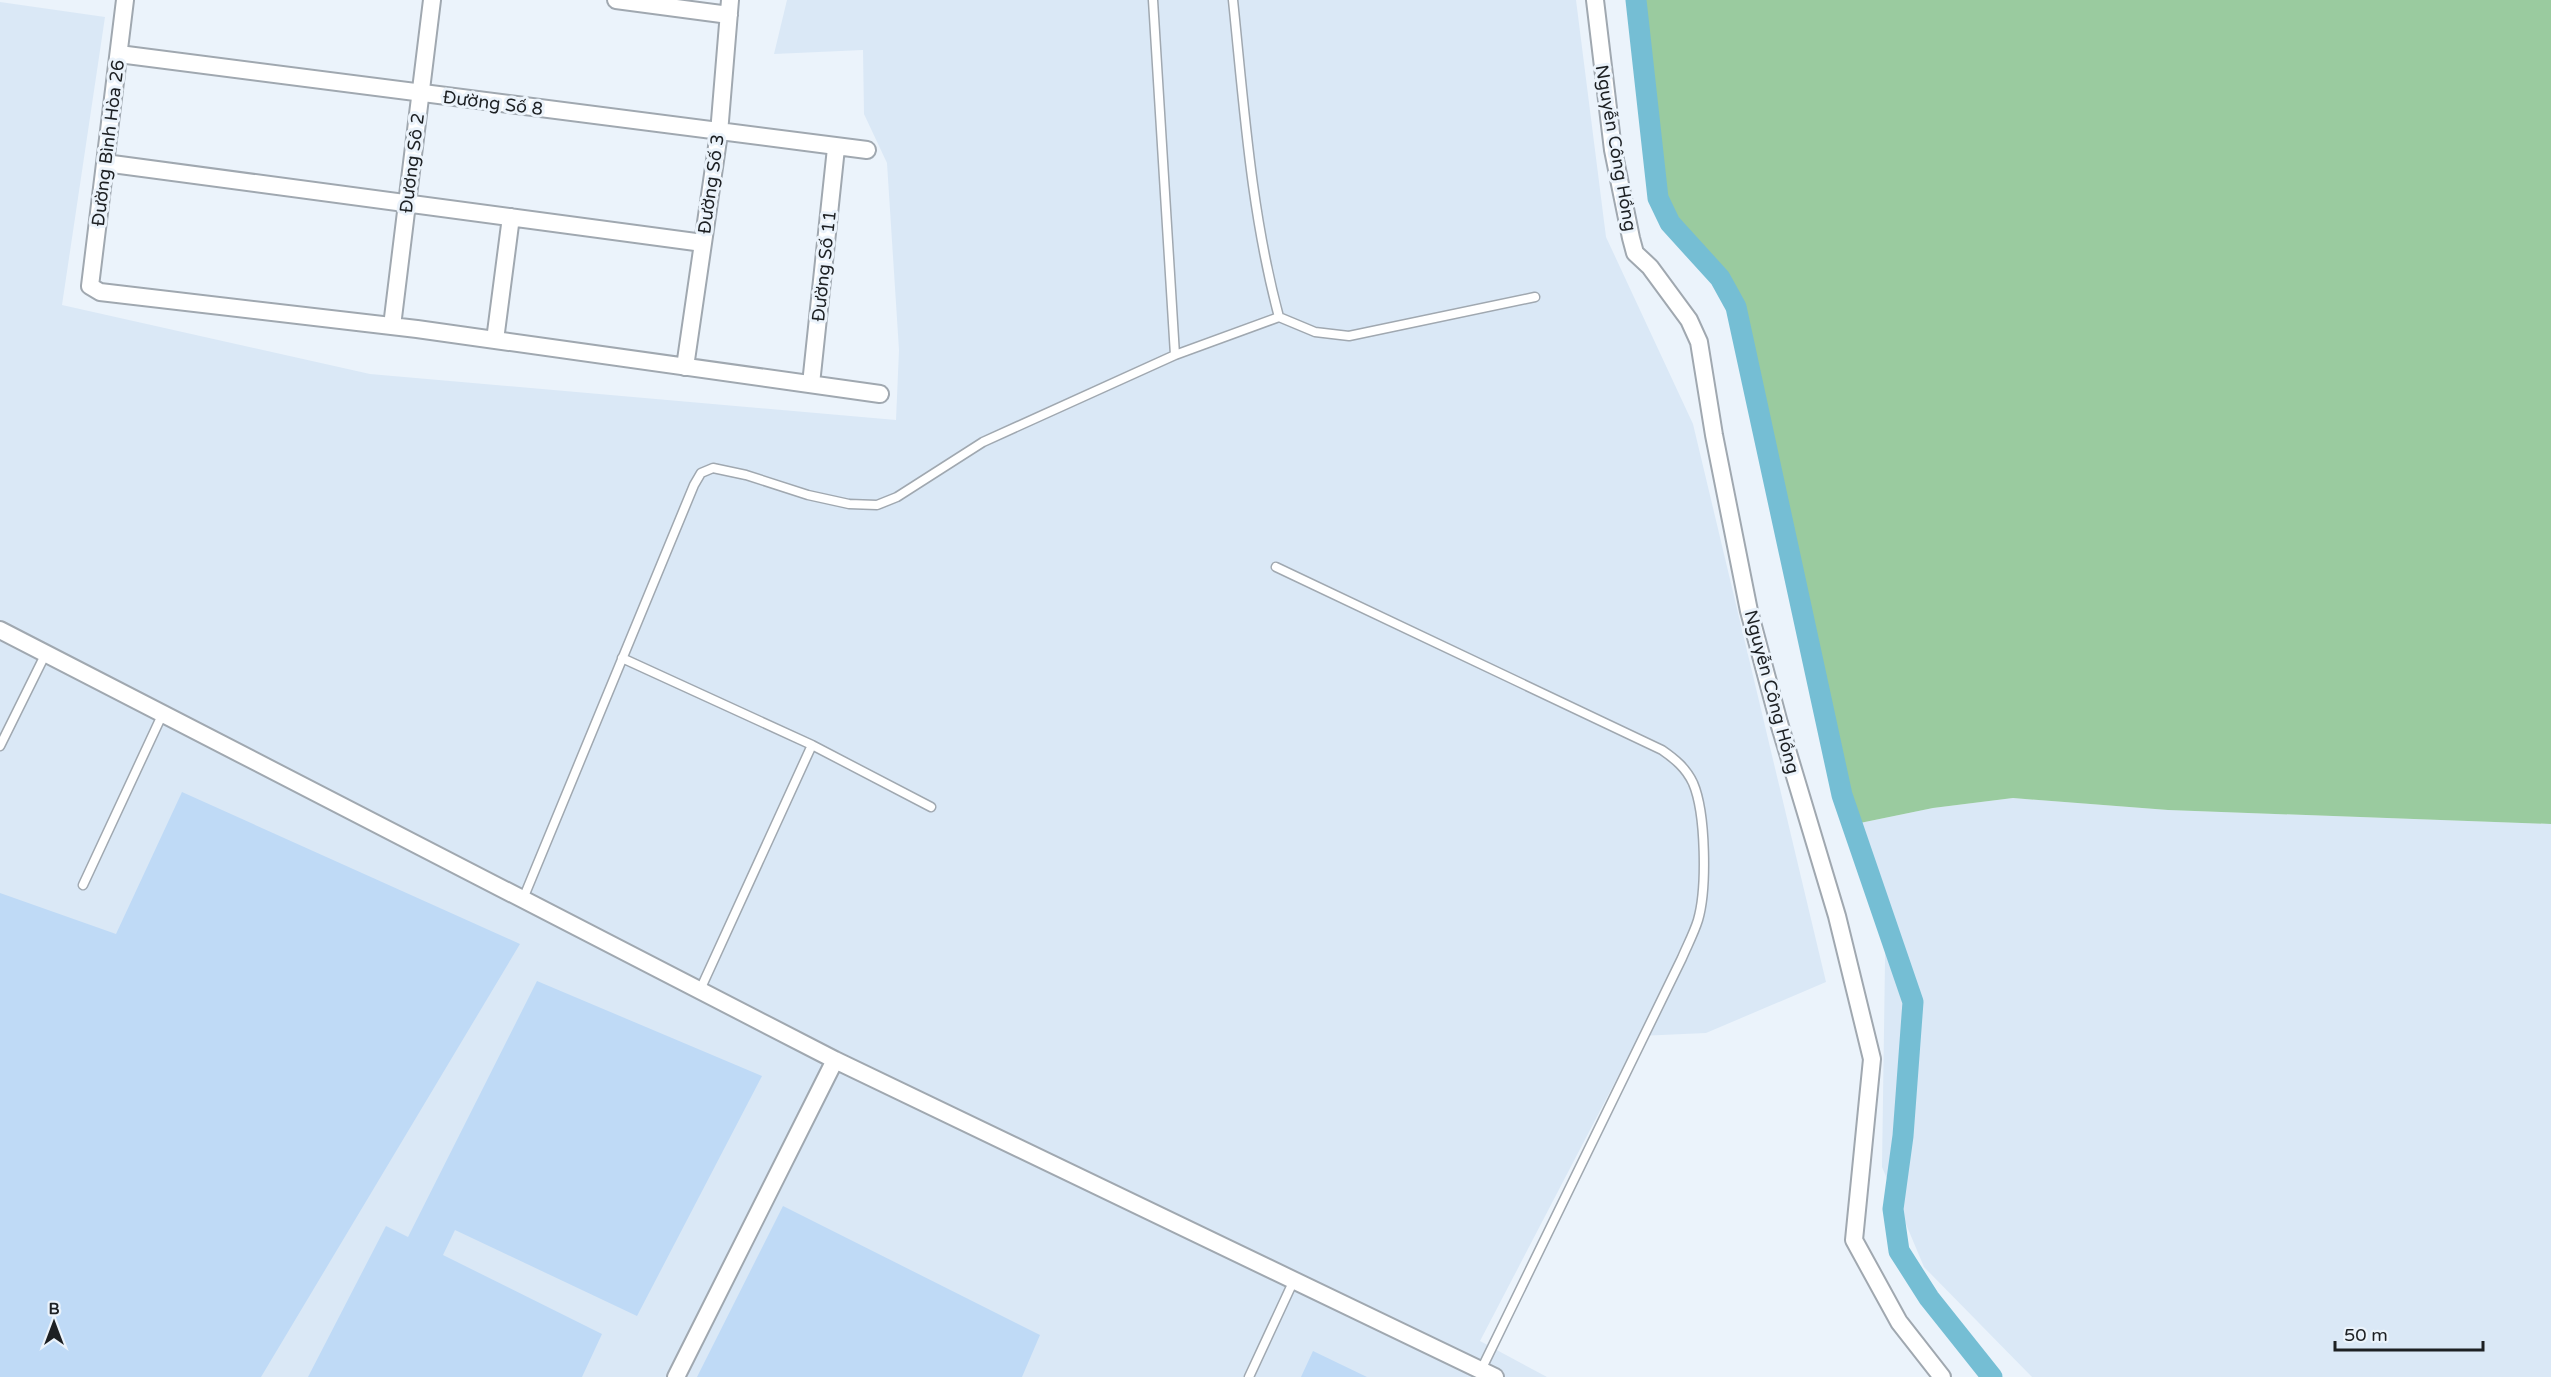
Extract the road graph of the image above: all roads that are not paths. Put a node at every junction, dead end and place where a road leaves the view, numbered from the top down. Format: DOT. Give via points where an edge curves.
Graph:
graph roads {
  1 [pos="126,0"];
  2 [pos="432,0"];
  3 [pos="616,0"];
  4 [pos="1153,0"];
  5 [pos="1233,0"];
  6 [pos="1595,0"];
  7 [pos="729,8"];
  8 [pos="119,54"];
  9 [pos="420,94"];
  10 [pos="719,133"];
  11 [pos="836,148"];
  12 [pos="867,150"];
  13 [pos="105,163"];
  14 [pos="407,203"];
  15 [pos="511,217"];
  16 [pos="703,243"];
  17 [pos="1535,297"];
  18 [pos="1279,317"];
  19 [pos="392,326"];
  20 [pos="495,340"];
  21 [pos="1175,356"];
  22 [pos="685,367"];
  23 [pos="811,384"];
  24 [pos="880,394"];
  25 [pos="1276,567"];
  26 [pos="0,630"];
  27 [pos="46,653"];
  28 [pos="622,658"];
  29 [pos="163,713"];
  30 [pos="812,745"];
  31 [pos="0,746"];
  32 [pos="931,807"];
  33 [pos="83,885"];
  34 [pos="523,899"];
  35 [pos="700,990"];
  36 [pos="835,1060"];
  37 [pos="1295,1280"];
  38 [pos="1488,1374"];
  39 [pos="676,1377"];
  40 [pos="1249,1377"];
  41 [pos="1942,1377"];
  1 -- 8 [label="street, Đường Bình Hòa 26"];
  2 -- 9 [label="street, Đương Sô 2"];
  3 -- 7 [label="street"];
  4 -- 21 [label="lane"];
  5 -- 18 [label="lane" via="1252,186"];
  6 -- 41 [label="street, Nguyễn Công Hồng" via="1613,150 1631,238 1635,253 1689,320 1700,342 1749,611 1837,916 1872,1059 1854,1240 1899,1322"];
  7 -- 10 [label="street, Đường Số 3"];
  8 -- 9 [label="street, Đường Số 8"];
  8 -- 13 [label="street, Đường Bình Hòa 26"];
  9 -- 10 [label="street, Đường Số 8"];
  9 -- 14 [label="street, Đương Sô 2"];
  10 -- 11 [label="street, Đường Số 8"];
  10 -- 16 [label="street, Đường Số 3"];
  11 -- 12 [label="street, Đường Số 8"];
  11 -- 23 [label="street, Đường Số 11"];
  13 -- 14 [label="street"];
  13 -- 19 [label="street, Đường Bình Hòa 26" via="90,286 100,292"];
  14 -- 15 [label="street"];
  14 -- 19 [label="street, Đương Sô 2"];
  15 -- 16 [label="street"];
  15 -- 20 [label="street"];
  16 -- 22 [label="street, Đường Số 3"];
  17 -- 18 [label="lane" via="1349,336 1315,332"];
  18 -- 21 [label="lane"];
  19 -- 20 [label="street"];
  20 -- 22 [label="street"];
  21 -- 28 [label="lane" via="983,442 897,497 877,505 849,504 808,495 713,468 702,473"];
  22 -- 23 [label="street"];
  23 -- 24 [label="street"];
  25 -- 38 [label="lane" via="1662,750 1678,761 1694,786 1703,830 1698,919"];
  26 -- 27 [label="street"];
  27 -- 29 [label="street"];
  27 -- 31 [label="lane"];
  28 -- 30 [label="lane"];
  28 -- 34 [label="lane"];
  29 -- 33 [label="lane"];
  29 -- 34 [label="street"];
  30 -- 32 [label="lane"];
  30 -- 35 [label="lane"];
  34 -- 35 [label="street"];
  35 -- 36 [label="street"];
  36 -- 37 [label="street"];
  36 -- 39 [label="street"];
  37 -- 38 [label="street"];
  37 -- 40 [label="lane"];
}
